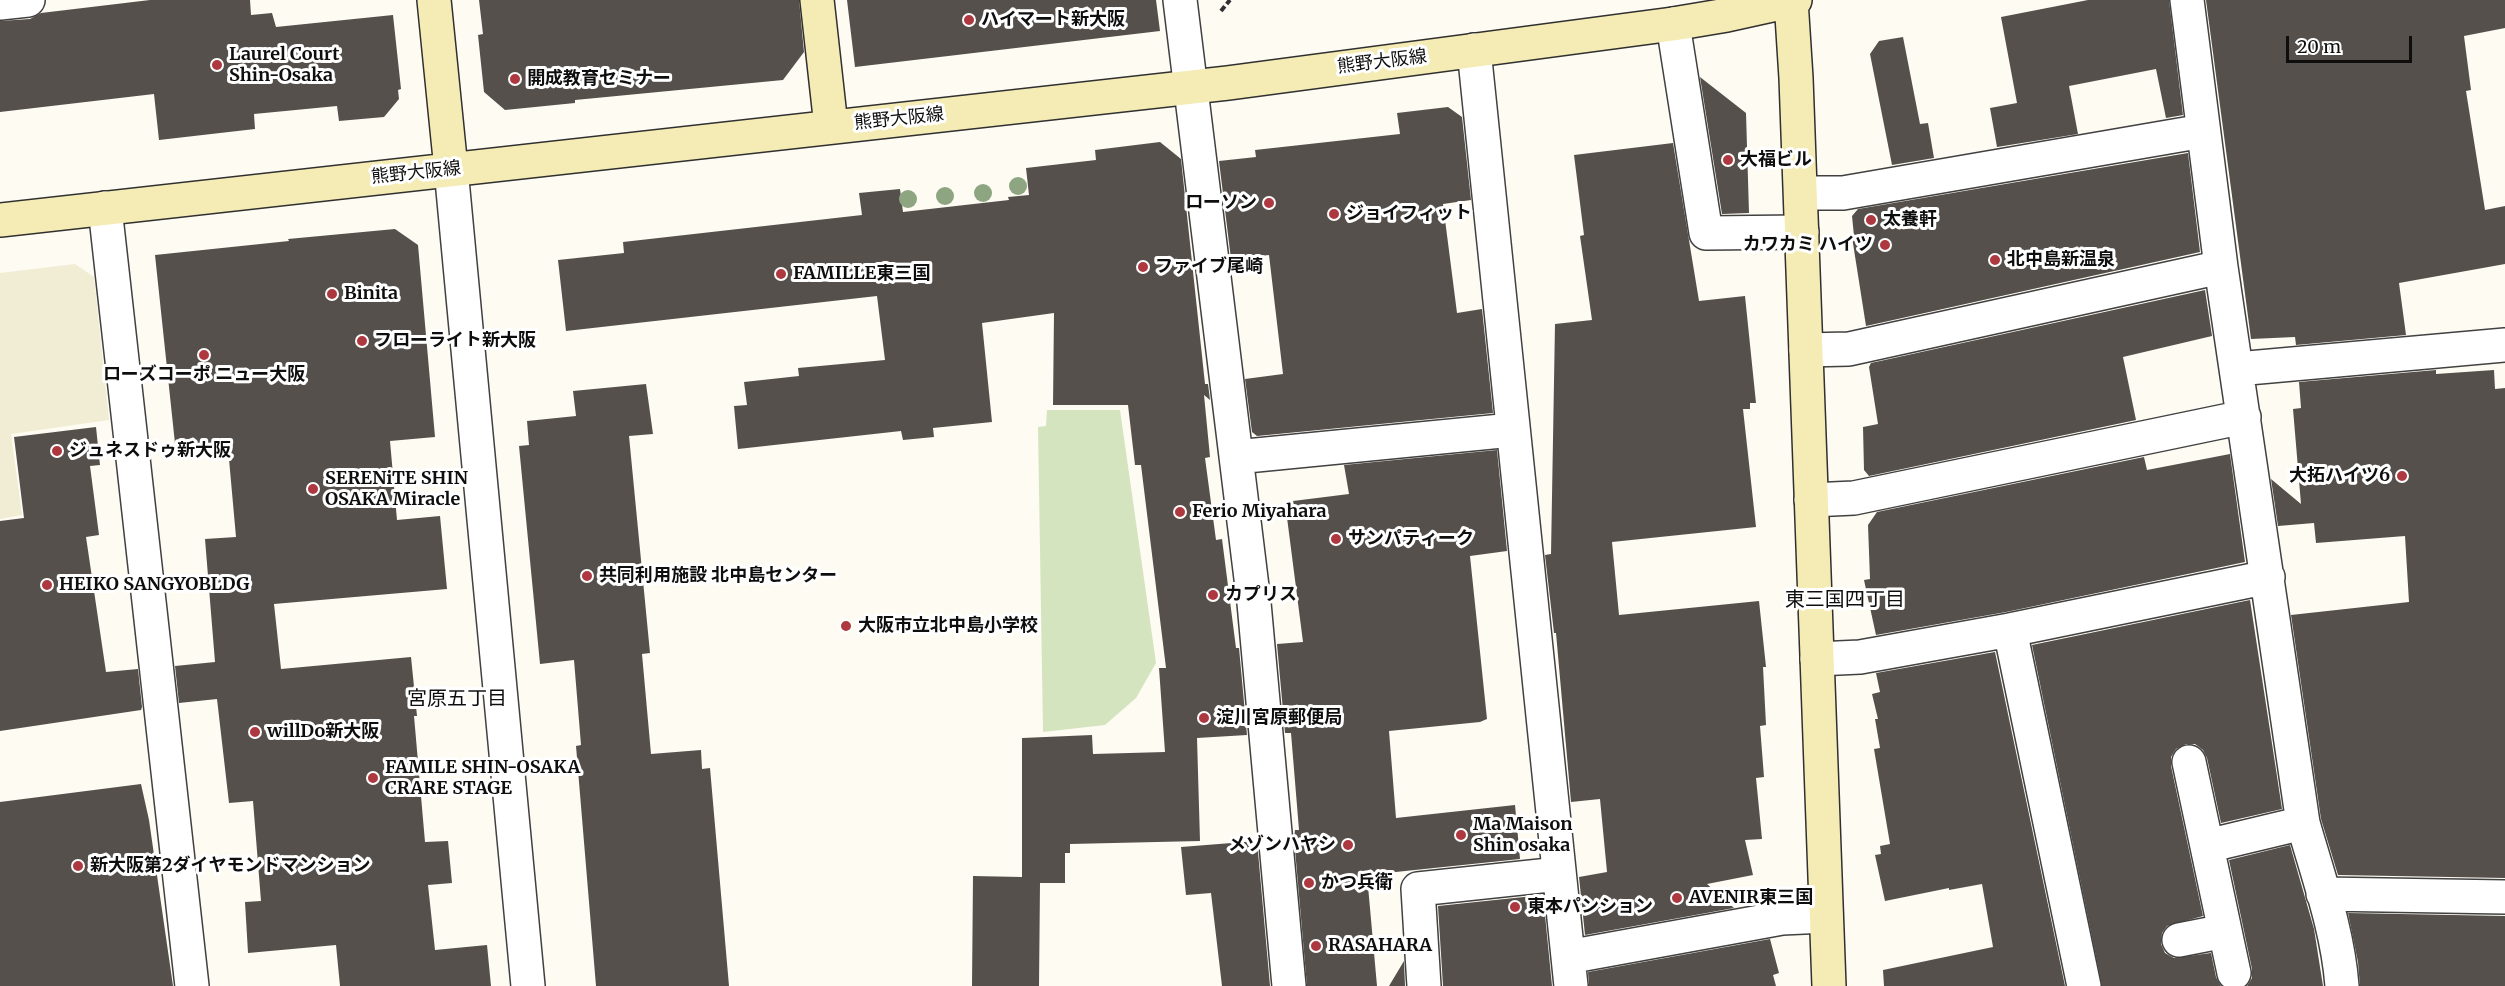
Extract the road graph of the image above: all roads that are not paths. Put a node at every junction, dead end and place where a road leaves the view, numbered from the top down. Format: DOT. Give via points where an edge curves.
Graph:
graph roads {
  1 [pos="28,0"];
  2 [pos="434,0"];
  3 [pos="817,0"];
  4 [pos="1180,0"];
  5 [pos="1792,0"];
  6 [pos="2187,0"];
  7 [pos="0,3"];
  8 [pos="1673,24"];
  9 [pos="1474,50"];
  10 [pos="1191,87"];
  11 [pos="831,126"];
  12 [pos="2203,131"];
  13 [pos="451,169"];
  14 [pos="1801,194"];
  15 [pos="105,208"];
  16 [pos="0,220"];
  17 [pos="1802,232"];
  18 [pos="2221,267"];
  19 [pos="2505,345"];
  20 [pos="1806,350"];
  21 [pos="2237,369"];
  22 [pos="2244,417"];
  23 [pos="1512,430"];
  24 [pos="1236,458"];
  25 [pos="1811,500"];
  26 [pos="2268,577"];
  27 [pos="2010,630"];
  28 [pos="1817,659"];
  29 [pos="2189,762"];
  30 [pos="2303,823"];
  31 [pos="2207,846"];
  32 [pos="1559,874"];
  33 [pos="2323,894"];
  34 [pos="2505,897"];
  35 [pos="1826,916"];
  36 [pos="2225,931"];
  37 [pos="2179,940"];
  38 [pos="1570,972"];
  39 [pos="2234,973"];
  40 [pos="192,986"];
  41 [pos="528,986"];
  42 [pos="1289,986"];
  43 [pos="1424,986"];
  44 [pos="1829,986"];
  45 [pos="2084,986"];
  46 [pos="2343,986"];
  1 -- 7 [label="street"];
  2 -- 13 [label="main road"];
  3 -- 11 [label="main road"];
  4 -- 10 [label="street"];
  5 -- 8 [label="main road, 熊野大阪線"];
  5 -- 14 [label="main road"];
  6 -- 12 [label="street"];
  8 -- 9 [label="main road, 熊野大阪線"];
  8 -- 17 [label="street" via="1706,233"];
  9 -- 10 [label="main road, 熊野大阪線"];
  9 -- 23 [label="street"];
  10 -- 11 [label="main road, 熊野大阪線"];
  10 -- 24 [label="street"];
  11 -- 13 [label="main road, 熊野大阪線"];
  12 -- 14 [label="street" via="1843,193"];
  12 -- 18 [label="street"];
  13 -- 15 [label="main road, 熊野大阪線"];
  13 -- 41 [label="street"];
  14 -- 17 [label="main road"];
  15 -- 16 [label="main road, 熊野大阪線"];
  15 -- 40 [label="street"];
  17 -- 20 [label="main road"];
  18 -- 20 [label="street" via="1849,349"];
  18 -- 21 [label="street"];
  19 -- 21 [label="street"];
  20 -- 25 [label="main road"];
  21 -- 22 [label="street"];
  22 -- 25 [label="street" via="1854,498"];
  22 -- 26 [label="street"];
  23 -- 24 [label="street"];
  23 -- 32 [label="street"];
  24 -- 42 [label="street" via="1254,603"];
  25 -- 28 [label="main road"];
  26 -- 27 [label="street"];
  26 -- 30 [label="street"];
  27 -- 28 [label="street" via="1860,657"];
  27 -- 45 [label="street"];
  28 -- 35 [label="main road"];
  29 -- 31 [label="street"];
  30 -- 31 [label="street"];
  30 -- 33 [label="street"];
  31 -- 36 [label="street"];
  32 -- 38 [label="street"];
  32 -- 43 [label="street" via="1418,889"];
  33 -- 34 [label="street"];
  33 -- 46 [label="street"];
  35 -- 38 [label="street" via="1782,918"];
  35 -- 44 [label="main road"];
  36 -- 37 [label="street"];
  36 -- 39 [label="street"];
}
